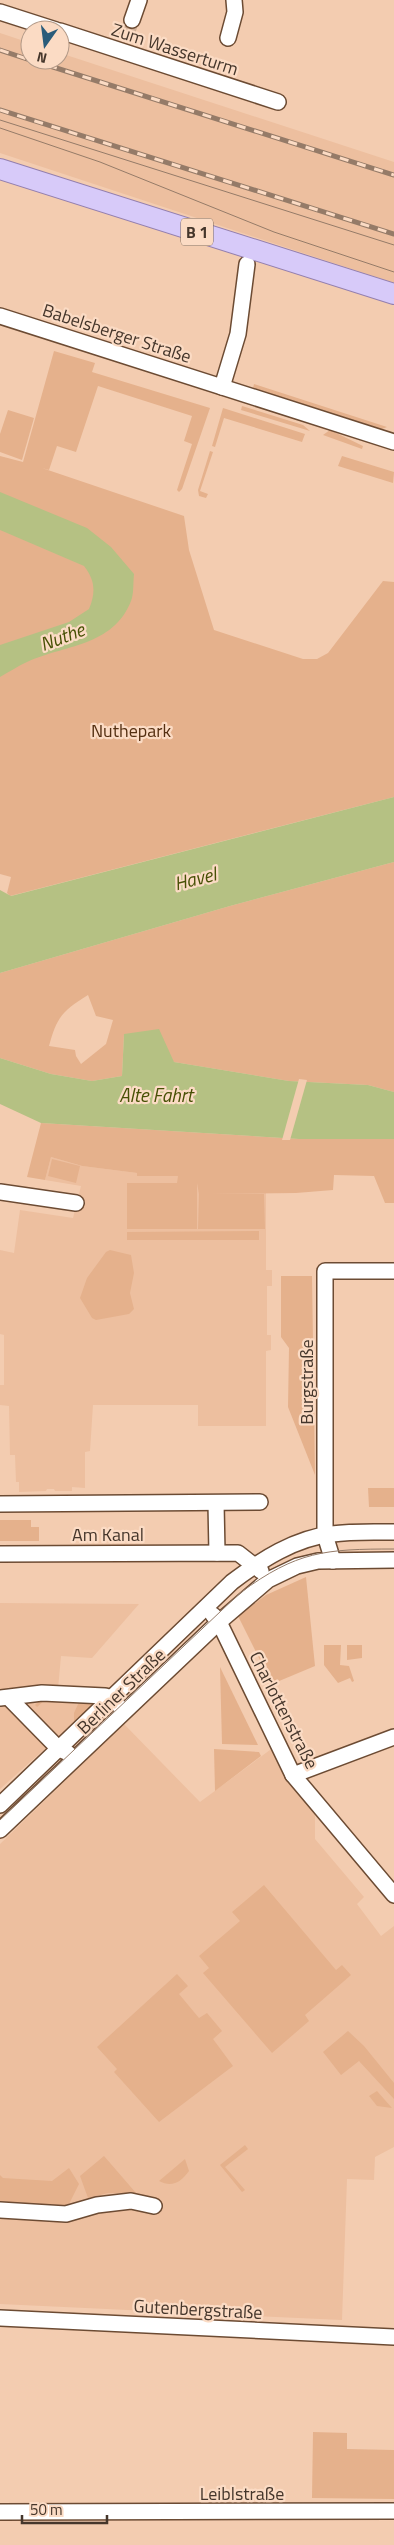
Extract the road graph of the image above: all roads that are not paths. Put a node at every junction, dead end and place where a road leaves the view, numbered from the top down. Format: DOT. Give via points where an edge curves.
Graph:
graph roads {
  1 [pos="139,0"];
  2 [pos="234,0"];
  3 [pos="0,12"];
  4 [pos="25,20"];
  5 [pos="132,20"];
  6 [pos="70,33"];
  7 [pos="228,38"];
  8 [pos="278,102"];
  9 [pos="0,169"];
  10 [pos="247,264"];
  11 [pos="394,294"];
  12 [pos="0,316"];
  13 [pos="222,387"];
  14 [pos="394,442"];
  15 [pos="0,1192"];
  16 [pos="76,1203"];
  17 [pos="394,1271"];
  18 [pos="260,1502"];
  19 [pos="216,1503"];
  20 [pos="0,1504"];
  21 [pos="394,1532"];
  22 [pos="325,1535"];
  23 [pos="217,1553"];
  24 [pos="0,1554"];
  25 [pos="394,1560"];
  26 [pos="333,1561"];
  27 [pos="254,1565"];
  28 [pos="268,1580"];
  29 [pos="206,1607"];
  30 [pos="219,1622"];
  31 [pos="4,1698"];
  32 [pos="112,1698"];
  33 [pos="124,1712"];
  34 [pos="394,1737"];
  35 [pos="59,1749"];
  36 [pos="84,1752"];
  37 [pos="293,1775"];
  38 [pos="0,1805"];
  39 [pos="0,1830"];
  40 [pos="394,1895"];
  41 [pos="154,2206"];
  42 [pos="0,2210"];
  43 [pos="0,2318"];
  44 [pos="394,2337"];
  45 [pos="394,2511"];
  46 [pos="0,2512"];
  1 -- 5 [label="street"];
  2 -- 7 [label="street" via="235,12"];
  3 -- 4 [label="street"];
  6 -- 8 [label="street, Zum Wasserturm" via="123,45"];
  9 -- 11 [label="main road, B 1"];
  10 -- 13 [label="street" via="238,334"];
  12 -- 13 [label="street, Babelsberger Straße"];
  13 -- 14 [label="street, Babelsberger Straße"];
  15 -- 16 [label="street"];
  17 -- 22 [label="street, Burgstraße" via="325,1271"];
  18 -- 19 [label="street, Am Kanal"];
  19 -- 20 [label="street, Am Kanal"];
  19 -- 23 [label="street"];
  21 -- 22 [label="street"];
  22 -- 26 [label="street, Burgstraße"];
  22 -- 27 [label="street" via="288,1547"];
  23 -- 24 [label="street, Am Kanal"];
  23 -- 27 [label="street, Am Kanal" via="238,1553"];
  25 -- 26 [label="street"];
  26 -- 28 [label="street" via="297,1566"];
  27 -- 28 [label="street, Am Kanal"];
  27 -- 29 [label="street, Berliner Straße"];
  28 -- 30 [label="street, Berliner Straße"];
  29 -- 30 [label="street, Charlottenstraße"];
  29 -- 32 [label="street, Berliner Straße"];
  30 -- 33 [label="street, Berliner Straße"];
  30 -- 37 [label="street, Charlottenstraße"];
  31 -- 32 [label="street" via="42,1693"];
  31 -- 35 [label="street"];
  32 -- 33 [label="street"];
  32 -- 35 [label="street, Berliner Straße"];
  33 -- 36 [label="street, Berliner Straße"];
  34 -- 37 [label="street"];
  35 -- 36 [label="street" via="67,1753"];
  35 -- 38 [label="street, Berliner Straße"];
  36 -- 39 [label="street, Berliner Straße"];
  37 -- 40 [label="street, Charlottenstraße"];
  41 -- 42 [label="street" via="131,2201 97,2205 66,2214"];
  43 -- 44 [label="street, Gutenbergstraße"];
  45 -- 46 [label="street, Leiblstraße"];
}
